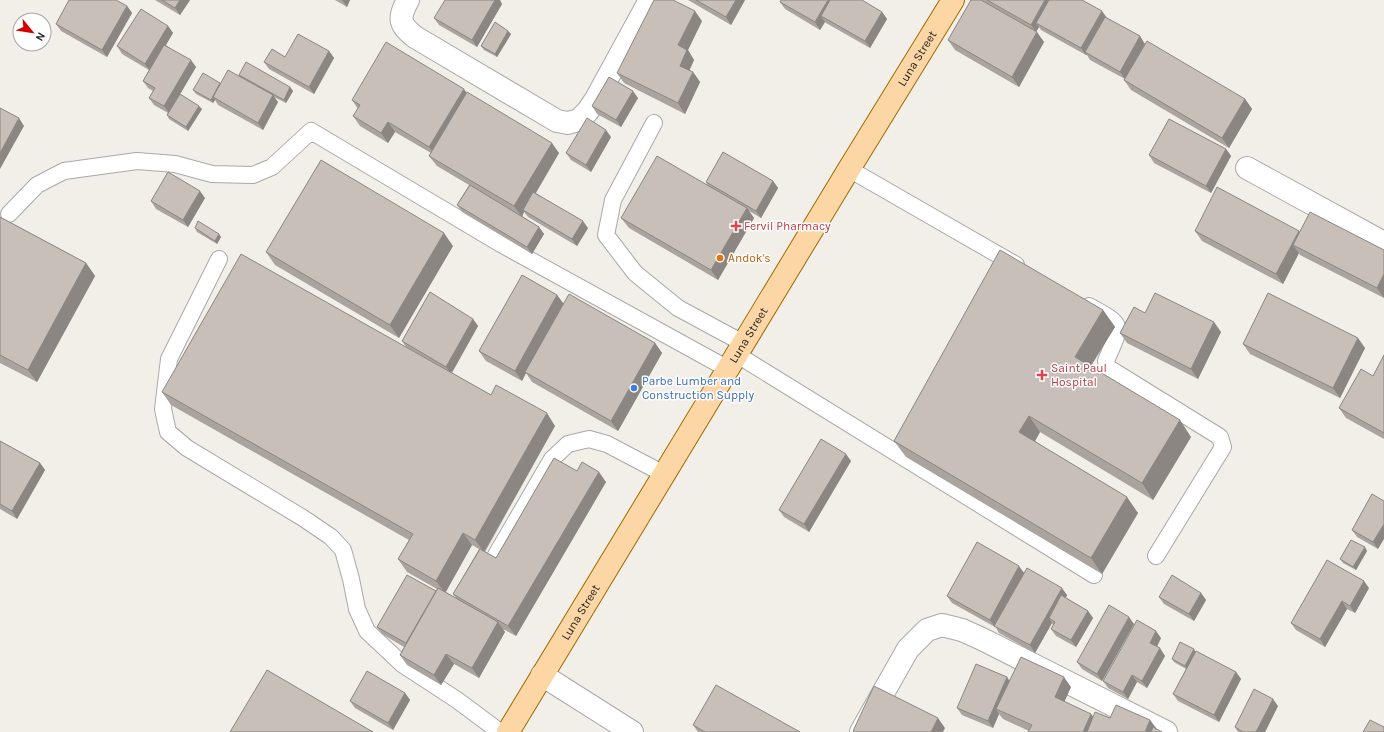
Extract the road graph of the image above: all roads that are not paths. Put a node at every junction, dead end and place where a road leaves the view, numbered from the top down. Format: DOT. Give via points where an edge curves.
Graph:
graph roads {
  1 [pos="408,0"];
  2 [pos="650,0"];
  3 [pos="953,0"];
  4 [pos="654,123"];
  5 [pos="1247,168"];
  6 [pos="849,169"];
  7 [pos="9,214"];
  8 [pos="1384,243"];
  9 [pos="220,259"];
  10 [pos="1029,272"];
  11 [pos="1077,300"];
  12 [pos="736,355"];
  13 [pos="664,474"];
  14 [pos="496,555"];
  15 [pos="1156,556"];
  16 [pos="1094,575"];
  17 [pos="542,676"];
  18 [pos="500,732"];
  19 [pos="508,732"];
  20 [pos="632,732"];
  21 [pos="861,732"];
  22 [pos="1166,732"];
  1 -- 2 [label="street" via="400,21 415,37 557,121 568,123 579,120 596,99"];
  3 -- 6 [label="main road, Luna Street"];
  4 -- 12 [label="lane" via="613,200 606,235 635,274"];
  5 -- 8 [label="street"];
  6 -- 10 [label="lane"];
  6 -- 12 [label="main road, Luna Street"];
  7 -- 12 [label="lane" via="37,185 64,171 137,161 175,164 212,174 253,175 272,167 311,131 501,244"];
  9 -- 18 [label="lane" via="169,359 163,409 168,432 187,448 331,537 343,550 357,609 367,631 402,664"];
  11 -- 15 [label="lane" via="1116,323 1116,337 1106,360 1108,367 1220,437 1222,442 1223,447"];
  12 -- 13 [label="main road, Luna Street"];
  12 -- 16 [label="lane"];
  13 -- 14 [label="lane" via="607,444 589,439 568,444 552,459"];
  13 -- 17 [label="main road, Luna Street"];
  17 -- 19 [label="main road, Luna Street"];
  17 -- 20 [label="street"];
  21 -- 22 [label="street" via="908,649 926,630 942,625 982,639"];
}
